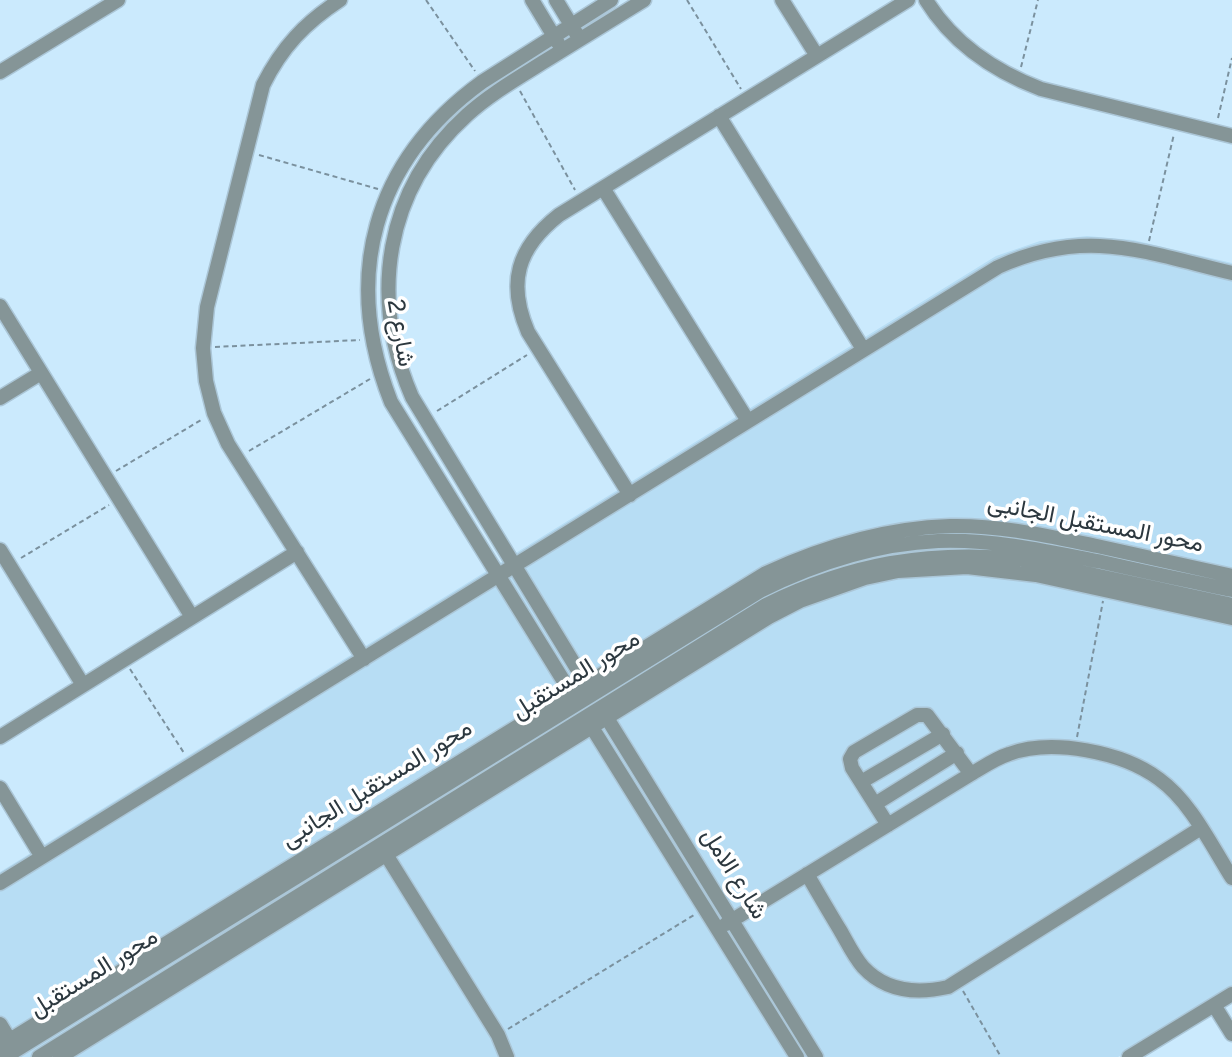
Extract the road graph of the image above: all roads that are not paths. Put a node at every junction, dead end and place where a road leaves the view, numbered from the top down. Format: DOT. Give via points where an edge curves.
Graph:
graph roads {
  1 [pos="118,0"];
  2 [pos="340,0"];
  3 [pos="531,0"];
  4 [pos="555,0"];
  5 [pos="611,0"];
  6 [pos="645,0"];
  7 [pos="782,0"];
  8 [pos="908,0"];
  9 [pos="926,0"];
  10 [pos="571,25"];
  11 [pos="554,36"];
  12 [pos="580,40"];
  13 [pos="563,51"];
  14 [pos="817,56"];
  15 [pos="0,72"];
  16 [pos="719,116"];
  17 [pos="1232,136"];
  18 [pos="603,188"];
  19 [pos="1232,273"];
  20 [pos="0,306"];
  21 [pos="863,349"];
  22 [pos="41,373"];
  23 [pos="0,398"];
  24 [pos="748,421"];
  25 [pos="630,495"];
  26 [pos="0,550"];
  27 [pos="297,552"];
  28 [pos="514,566"];
  29 [pos="498,576"];
  30 [pos="1232,576"];
  31 [pos="1232,590"];
  32 [pos="1232,605"];
  33 [pos="192,617"];
  34 [pos="1232,618"];
  35 [pos="364,659"];
  36 [pos="83,685"];
  37 [pos="589,690"];
  38 [pos="574,699"];
  39 [pos="604,713"];
  40 [pos="589,722"];
  41 [pos="943,734"];
  42 [pos="0,737"];
  43 [pos="957,753"];
  44 [pos="971,774"];
  45 [pos="861,782"];
  46 [pos="0,788"];
  47 [pos="875,804"];
  48 [pos="888,825"];
  49 [pos="1201,828"];
  50 [pos="383,850"];
  51 [pos="42,856"];
  52 [pos="807,874"];
  53 [pos="1232,878"];
  54 [pos="0,883"];
  55 [pos="733,920"];
  56 [pos="719,928"];
  57 [pos="1232,994"];
  58 [pos="1214,1005"];
  59 [pos="0,1024"];
  60 [pos="1232,1034"];
  61 [pos="10,1050"];
  62 [pos="39,1057"];
  63 [pos="60,1057"];
  64 [pos="508,1057"];
  65 [pos="797,1057"];
  66 [pos="816,1057"];
  67 [pos="1129,1057"];
  1 -- 15 [label="street"];
  2 -- 27 [label="street" via="301,29 276,59 263,85 207,307 203,348 214,413"];
  3 -- 11 [label="street"];
  4 -- 10 [label="street"];
  5 -- 10 [label="street, شارع 2"];
  6 -- 12 [label="street, شارع 2"];
  7 -- 14 [label="street"];
  8 -- 14 [label="street"];
  9 -- 17 [label="street" via="968,48 1017,80"];
  10 -- 11 [label="street, شارع 2"];
  10 -- 12 [label="street"];
  11 -- 13 [label="street"];
  11 -- 29 [label="street, شارع 2" via="462,96 427,130 389,192 369,265 372,339 391,402"];
  12 -- 13 [label="street, شارع 2"];
  13 -- 28 [label="street, شارع 2" via="514,81 449,133 418,175 398,222 388,272 389,323 402,373 424,419"];
  14 -- 16 [label="street"];
  16 -- 18 [label="street"];
  16 -- 21 [label="street"];
  18 -- 24 [label="street"];
  18 -- 25 [label="street" via="541,229 519,268 516,290 519,312 538,348"];
  19 -- 21 [label="street" via="1101,245 1048,249 998,267"];
  20 -- 22 [label="street"];
  21 -- 24 [label="street"];
  22 -- 23 [label="street"];
  22 -- 33 [label="street"];
  24 -- 25 [label="street"];
  25 -- 28 [label="street"];
  26 -- 36 [label="street"];
  27 -- 33 [label="street"];
  27 -- 35 [label="street"];
  28 -- 29 [label="street"];
  28 -- 37 [label="street, شارع 2"];
  29 -- 35 [label="street"];
  29 -- 38 [label="street, شارع 2"];
  30 -- 37 [label="street, محور المستقبل الجانبى" via="1027,531 951,526 874,535 825,548 766,573"];
  31 -- 37 [label="street, محور المستقبل" via="1029,547 937,541 896,546 845,556 769,586"];
  32 -- 39 [label="street, محور المستقبل" via="1021,559 955,556 890,562 826,578 766,605"];
  33 -- 36 [label="street"];
  34 -- 39 [label="street" via="1013,571 967,567 898,571 821,593 769,617"];
  35 -- 51 [label="street"];
  36 -- 42 [label="street"];
  37 -- 38 [label="street, محور المستقبل"];
  37 -- 39 [label="street, شارع 2"];
  38 -- 40 [label="street, شارع 2"];
  38 -- 61 [label="street, محور المستقبل الجانبى"];
  39 -- 40 [label="street"];
  39 -- 55 [label="street, شارع الامل"];
  40 -- 50 [label="street"];
  40 -- 56 [label="street, شارع الامل"];
  41 -- 43 [label="street"];
  41 -- 45 [label="street"];
  41 -- 45 [label="street" via="927,715 917,715 854,752 850,763"];
  43 -- 44 [label="street"];
  43 -- 47 [label="street"];
  44 -- 48 [label="street"];
  44 -- 49 [label="street" via="1010,753 1035,749 1075,749 1112,757 1159,779"];
  45 -- 47 [label="street"];
  46 -- 51 [label="street"];
  47 -- 48 [label="street"];
  48 -- 52 [label="street"];
  49 -- 52 [label="street" via="958,981 930,991 893,987 862,966"];
  49 -- 53 [label="street"];
  50 -- 62 [label="street, محور المستقبل"];
  50 -- 63 [label="street"];
  50 -- 64 [label="street"];
  51 -- 54 [label="street"];
  52 -- 55 [label="street"];
  55 -- 56 [label="street"];
  55 -- 66 [label="street, شارع الامل"];
  56 -- 65 [label="street, شارع الامل"];
  57 -- 58 [label="street"];
  58 -- 60 [label="street"];
  58 -- 67 [label="street"];
  59 -- 61 [label="street"];
}
